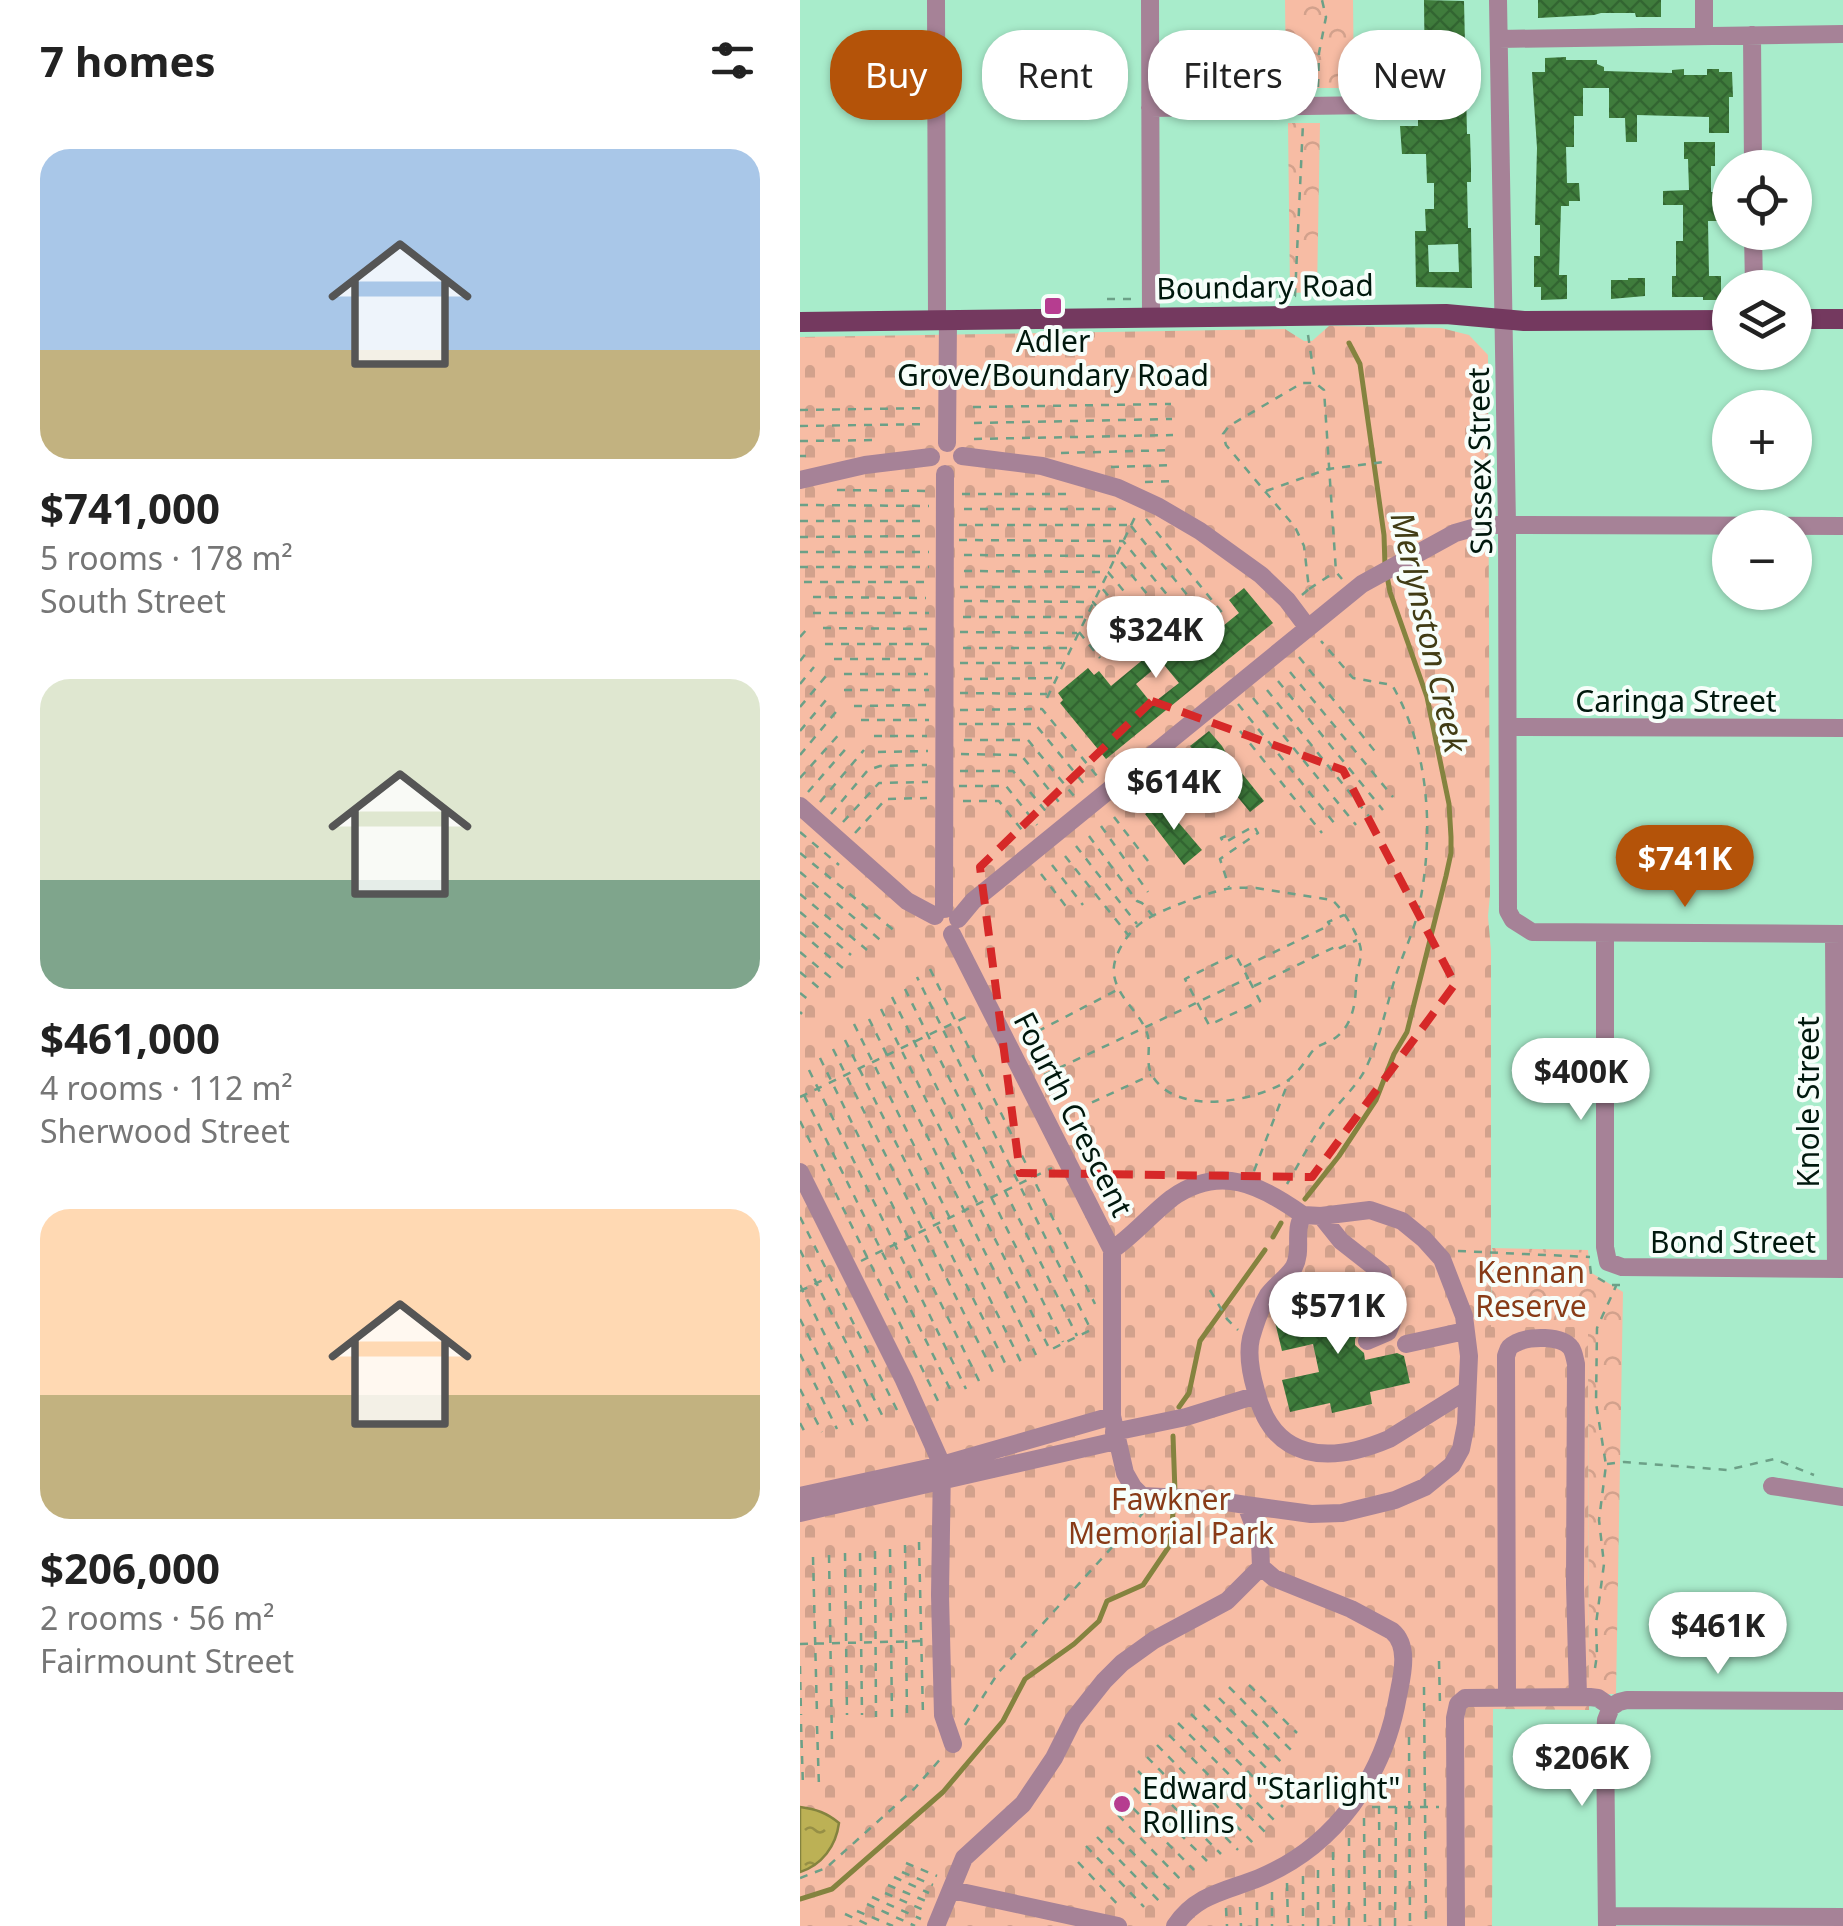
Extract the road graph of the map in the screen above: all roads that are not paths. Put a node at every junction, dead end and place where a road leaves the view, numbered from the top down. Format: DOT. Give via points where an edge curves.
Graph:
graph roads {
  1 [pos="936,0"];
  2 [pos="1150,0"];
  3 [pos="1498,0"];
  4 [pos="1704,0"];
  5 [pos="1150,30"];
  6 [pos="1843,34"];
  7 [pos="1704,35"];
  8 [pos="1752,35"];
  9 [pos="1499,39"];
  10 [pos="1150,120"];
  11 [pos="1753,150"];
  12 [pos="1150,317"];
  13 [pos="1503,319"];
  14 [pos="1812,319"];
  15 [pos="1843,319"];
  16 [pos="942,320"];
  17 [pos="1712,320"];
  18 [pos="800,322"];
  19 [pos="954,450"];
  20 [pos="932,458"];
  21 [pos="800,480"];
  22 [pos="1507,525"];
  23 [pos="1843,526"];
  24 [pos="951,619"];
  25 [pos="1308,628"];
  26 [pos="1508,727"];
  27 [pos="1843,728"];
  28 [pos="818,821"];
  29 [pos="947,920"];
  30 [pos="1604,933"];
  31 [pos="1838,934"];
  32 [pos="800,1172"];
  33 [pos="1312,1216"];
  34 [pos="1112,1250"];
  35 [pos="1839,1269"];
  36 [pos="1465,1331"];
  37 [pos="1366,1340"];
  38 [pos="1406,1344"];
  39 [pos="1466,1392"];
  40 [pos="1256,1396"];
  41 [pos="1114,1430"];
  42 [pos="943,1473"];
  43 [pos="1772,1486"];
  44 [pos="800,1496"];
  45 [pos="1843,1497"];
  46 [pos="1246,1505"];
  47 [pos="800,1513"];
  48 [pos="1261,1568"];
  49 [pos="1458,1683"];
  50 [pos="1507,1698"];
  51 [pos="1584,1698"];
  52 [pos="1843,1701"];
  53 [pos="1458,1704"];
  54 [pos="1611,1708"];
  55 [pos="953,1744"];
  56 [pos="943,1884"];
  57 [pos="1843,1917"];
  58 [pos="1120,1918"];
  59 [pos="929,1919"];
  60 [pos="1607,1921"];
  61 [pos="1175,1926"];
  62 [pos="1456,1926"];
  1 -- 16 [label="street"];
  2 -- 5 [label="street"];
  3 -- 9 [label="street, Sussex Street"];
  4 -- 7 [label="street"];
  6 -- 8 [label="street"];
  7 -- 8 [label="street"];
  7 -- 9 [label="street"];
  8 -- 11 [label="street"];
  9 -- 13 [label="street, Sussex Street"];
  10 -- 12 [label="street"];
  12 -- 13 [label="main road, Boundary Road" via="1300,306"];
  12 -- 16 [label="main road, Boundary Road"];
  13 -- 17 [label="main road, Boundary Road"];
  13 -- 22 [label="street, Sussex Street"];
  14 -- 15 [label="main road"];
  16 -- 18 [label="main road, Boundary Road"];
  16 -- 19 [label="street"];
  19 -- 20 [label="street" via="935,449"];
  19 -- 24 [label="street"];
  19 -- 25 [label="street" via="1042,466 1159,507 1261,574"];
  20 -- 21 [label="street"];
  20 -- 24 [label="street"];
  22 -- 23 [label="street"];
  22 -- 25 [label="street" via="1455,533 1376,575"];
  22 -- 26 [label="street, Sussex Street"];
  24 -- 29 [label="street"];
  25 -- 29 [label="street"];
  26 -- 27 [label="street, Caringa Street"];
  26 -- 30 [label="street, Sussex Street" via="1508,911 1532,932"];
  28 -- 29 [label="street, Fourth Crescent" via="907,901"];
  29 -- 34 [label="street, Fourth Crescent"];
  30 -- 31 [label="street"];
  30 -- 35 [label="street, Bond Street" via="1614,1262"];
  31 -- 35 [label="street, Knole Street"];
  32 -- 42 [label="street"];
  33 -- 34 [label="street" via="1224,1180 1189,1188"];
  33 -- 36 [label="street" via="1370,1210 1402,1221 1442,1259"];
  33 -- 37 [label="street" via="1382,1273 1392,1322 1388,1332"];
  33 -- 40 [label="street" via="1297,1224 1294,1268 1268,1295 1251,1338"];
  34 -- 41 [label="street, Fourth Crescent"];
  36 -- 38 [label="street"];
  36 -- 39 [label="street"];
  39 -- 40 [label="street" via="1389,1439 1327,1454 1286,1444"];
  39 -- 46 [label="street" via="1461,1449 1424,1487 1342,1513"];
  40 -- 41 [label="street"];
  41 -- 42 [label="street"];
  41 -- 42 [label="street"];
  41 -- 46 [label="street, Fourth Crescent" via="1125,1473 1142,1496"];
  42 -- 44 [label="street"];
  42 -- 47 [label="street"];
  42 -- 55 [label="street" via="943,1715"];
  43 -- 45 [label="street"];
  46 -- 48 [label="street" via="1260,1542"];
  48 -- 56 [label="street" via="1227,1601 1122,1662 1073,1720 1023,1804"];
  48 -- 61 [label="street" via="1397,1634 1402,1669 1392,1726 1364,1788 1316,1844 1268,1874 1194,1903"];
  49 -- 53 [label="street"];
  50 -- 51 [label="street"];
  50 -- 51 [label="street" via="1506,1356 1519,1341 1556,1339 1571,1348 1576,1364 1575,1584"];
  50 -- 53 [label="street" via="1465,1698"];
  51 -- 54 [label="street"];
  52 -- 54 [label="street" via="1627,1700"];
  53 -- 62 [label="street"];
  54 -- 60 [label="street" via="1605,1736"];
  56 -- 58 [label="street"];
  56 -- 59 [label="street"];
  57 -- 60 [label="street"];
}
